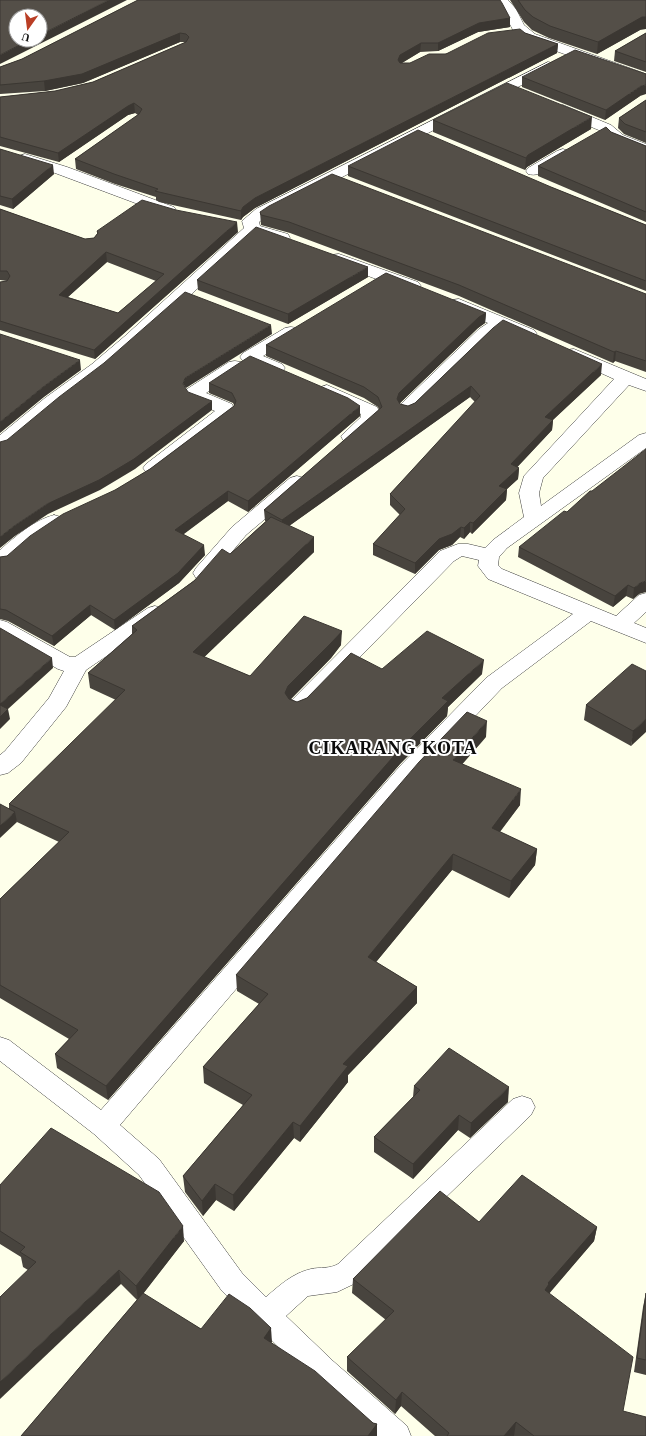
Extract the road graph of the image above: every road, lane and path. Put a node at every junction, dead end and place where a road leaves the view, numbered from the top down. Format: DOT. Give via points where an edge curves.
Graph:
graph roads {
  1 [pos="500,0"];
  2 [pos="522,31"];
  3 [pos="507,33"];
  4 [pos="615,52"];
  5 [pos="572,54"];
  6 [pos="597,62"];
  7 [pos="646,79"];
  8 [pos="506,87"];
  9 [pos="527,96"];
  10 [pos="549,105"];
  11 [pos="416,132"];
  12 [pos="437,142"];
  13 [pos="573,148"];
  14 [pos="646,150"];
  15 [pos="8,153"];
  16 [pos="330,176"];
  17 [pos="530,178"];
  18 [pos="352,185"];
  19 [pos="184,214"];
  20 [pos="232,225"];
  21 [pos="253,229"];
  22 [pos="297,243"];
  23 [pos="327,254"];
  24 [pos="385,276"];
  25 [pos="367,287"];
  26 [pos="310,321"];
  27 [pos="501,322"];
  28 [pos="268,325"];
  29 [pos="289,333"];
  30 [pos="249,356"];
  31 [pos="75,360"];
  32 [pos="98,368"];
  33 [pos="292,375"];
  34 [pos="626,377"];
  35 [pos="313,385"];
  36 [pos="646,386"];
  37 [pos="407,409"];
  38 [pos="646,439"];
  39 [pos="0,445"];
  40 [pos="337,447"];
  41 [pos="309,471"];
  42 [pos="137,478"];
  43 [pos="70,513"];
  44 [pos="535,519"];
  45 [pos="489,556"];
  46 [pos="0,560"];
  47 [pos="192,585"];
  48 [pos="646,600"];
  49 [pos="169,603"];
  50 [pos="588,612"];
  51 [pos="619,625"];
  52 [pos="0,627"];
  53 [pos="646,636"];
  54 [pos="78,665"];
  55 [pos="298,707"];
  56 [pos="0,766"];
  57 [pos="0,1047"];
  58 [pos="522,1107"];
  59 [pos="104,1126"];
  60 [pos="266,1315"];
  61 [pos="396,1436"];
  1 -- 2 [label="street" via="509,9"];
  2 -- 3 [label="street"];
  2 -- 5 [label="street" via="530,37"];
  4 -- 6 [label="street"];
  5 -- 6 [label="street"];
  5 -- 8 [label="street"];
  6 -- 7 [label="street"];
  8 -- 9 [label="street"];
  8 -- 11 [label="street"];
  10 -- 14 [label="street" via="606,128 617,138"];
  11 -- 12 [label="street"];
  11 -- 16 [label="street"];
  13 -- 17 [label="street"];
  15 -- 19 [label="street" via="67,165 153,206"];
  16 -- 18 [label="street"];
  16 -- 21 [label="street" via="262,212 250,221"];
  20 -- 21 [label="street"];
  21 -- 22 [label="street"];
  21 -- 32 [label="street" via="190,296"];
  23 -- 24 [label="street"];
  24 -- 25 [label="street"];
  24 -- 27 [label="street"];
  26 -- 29 [label="street"];
  27 -- 34 [label="street"];
  27 -- 37 [label="street" via="485,333"];
  28 -- 29 [label="street"];
  29 -- 30 [label="street"];
  30 -- 33 [label="street"];
  30 -- 42 [label="street" via="194,393 225,408 226,411"];
  31 -- 32 [label="street"];
  32 -- 39 [label="street"];
  34 -- 36 [label="street"];
  34 -- 44 [label="street" via="534,476 528,495"];
  35 -- 40 [label="street" via="370,411 371,418"];
  38 -- 44 [label="street"];
  41 -- 47 [label="street" via="239,531"];
  43 -- 46 [label="street" via="56,519 23,541"];
  44 -- 45 [label="street" via="500,544"];
  45 -- 50 [label="street" via="488,566 495,574"];
  45 -- 55 [label="street" via="458,550 447,556"];
  48 -- 51 [label="street"];
  49 -- 54 [label="street" via="133,630"];
  50 -- 51 [label="street"];
  50 -- 59 [label="street" via="494,683 409,772"];
  51 -- 53 [label="street"];
  52 -- 54 [label="street" via="66,664"];
  54 -- 56 [label="street" via="58,702 13,757"];
  57 -- 59 [label="street"];
  58 -- 60 [label="street" via="348,1273 337,1279 310,1282 298,1287"];
  59 -- 60 [label="street" via="148,1167 232,1282"];
  60 -- 61 [label="street" via="323,1371"];
}
